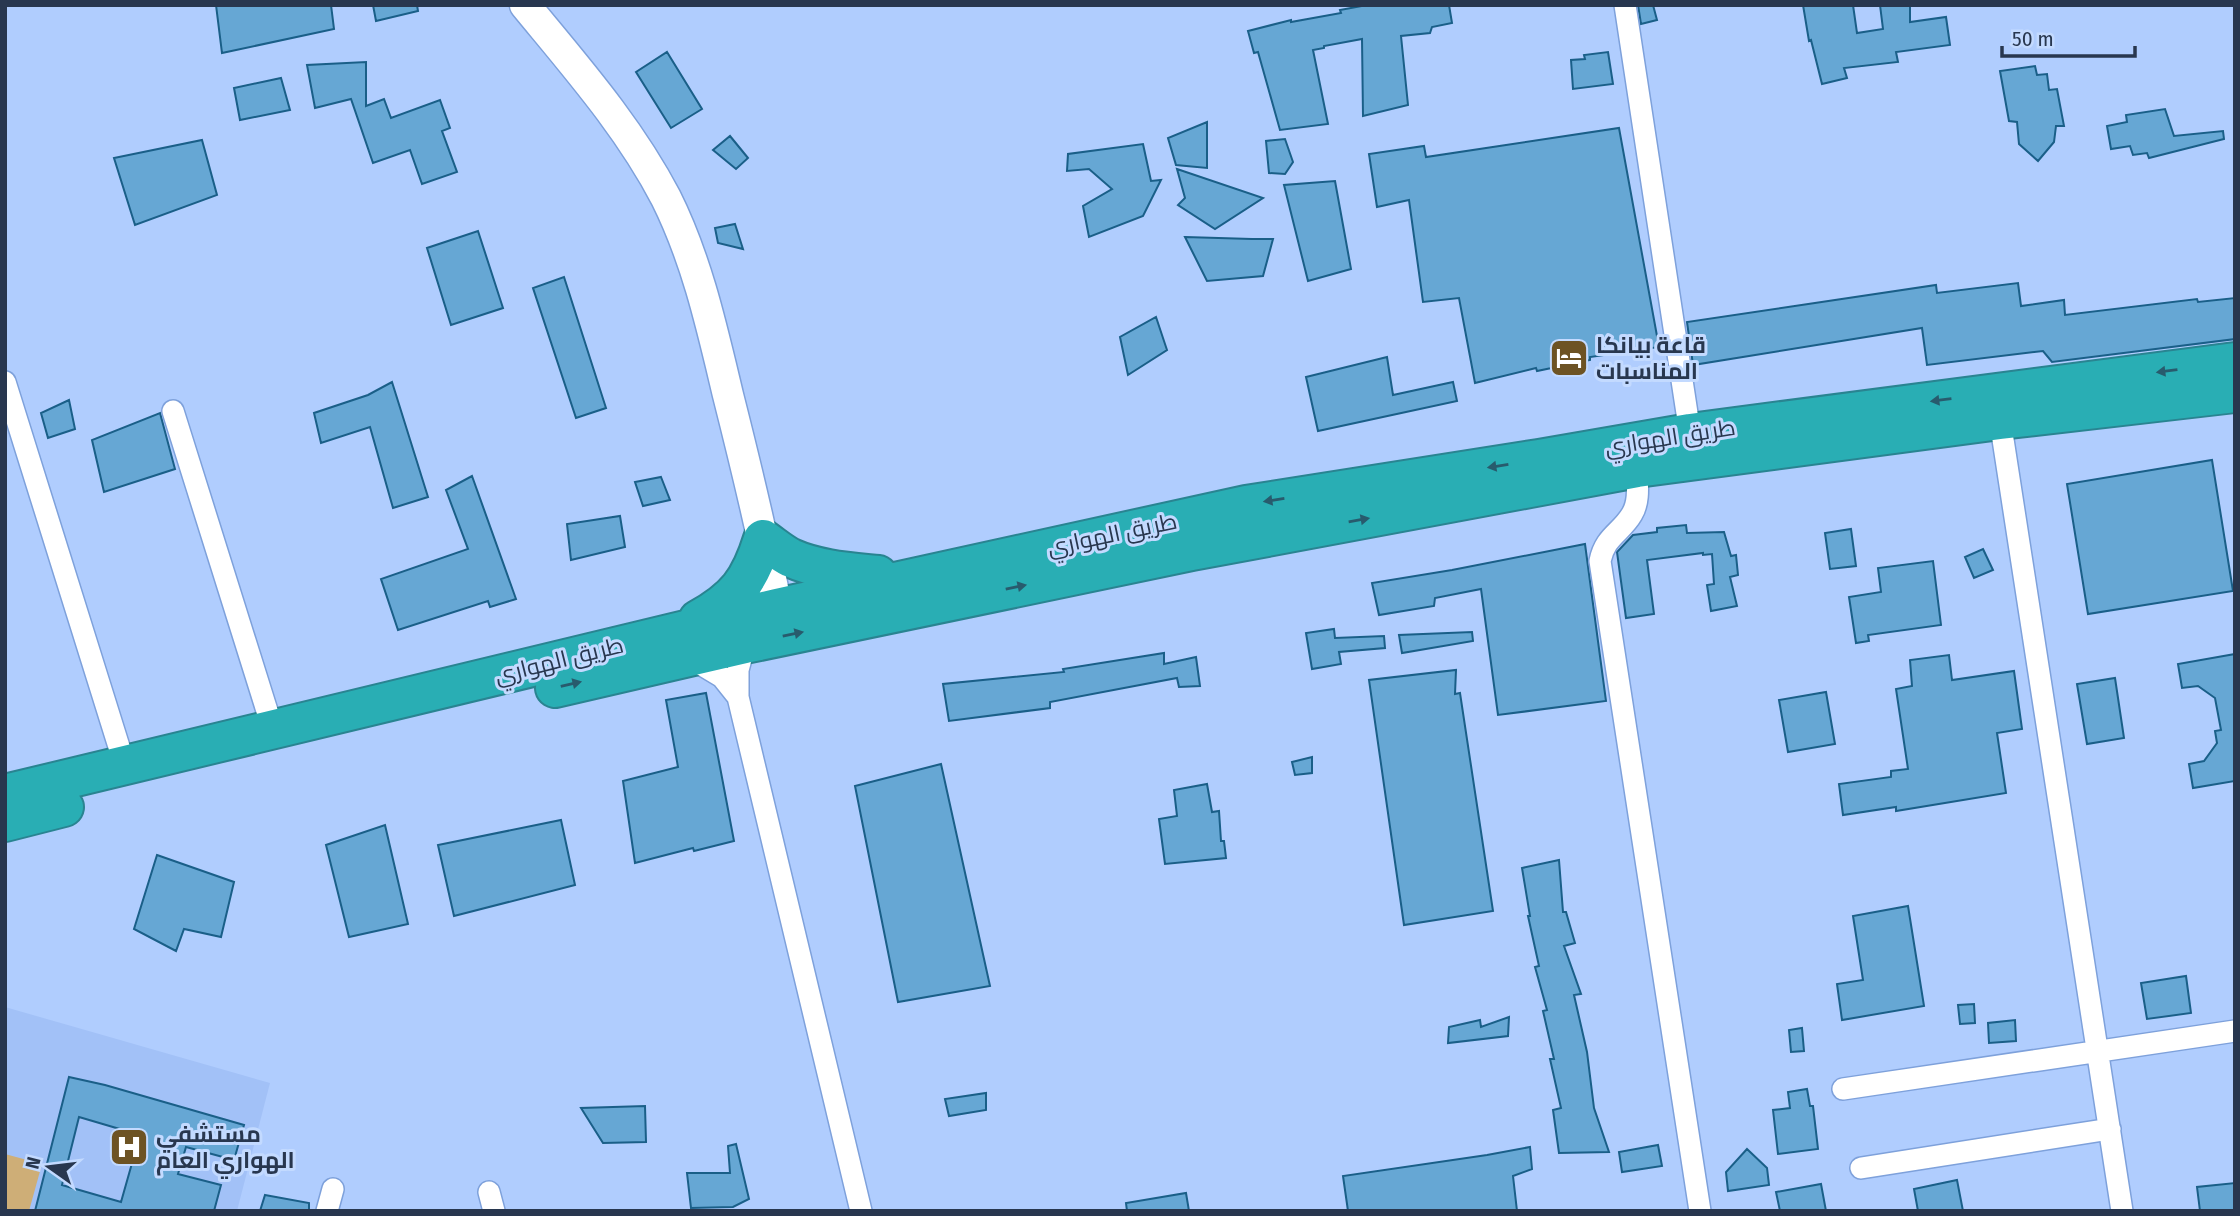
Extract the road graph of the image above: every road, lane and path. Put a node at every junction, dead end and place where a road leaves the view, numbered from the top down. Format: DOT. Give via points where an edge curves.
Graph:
graph roads {
  1 [pos="525,5"];
  2 [pos="1625,5"];
  3 [pos="2235,362"];
  4 [pos="5,382"];
  5 [pos="2235,393"];
  6 [pos="173,411"];
  7 [pos="2000,421"];
  8 [pos="1690,433"];
  9 [pos="1637,468"];
  10 [pos="1541,473"];
  11 [pos="763,539"];
  12 [pos="904,578"];
  13 [pos="778,608"];
  14 [pos="745,644"];
  15 [pos="682,645"];
  16 [pos="737,697"];
  17 [pos="272,730"];
  18 [pos="125,766"];
  19 [pos="5,794"];
  20 [pos="5,822"];
  21 [pos="2235,1031"];
  22 [pos="2097,1050"];
  23 [pos="1843,1089"];
  24 [pos="2109,1129"];
  25 [pos="1861,1168"];
  26 [pos="332,1189"];
  27 [pos="327,1211"];
  28 [pos="861,1211"];
  29 [pos="1700,1211"];
  30 [pos="2122,1211"];
  1 -- 11 [label="street" via="629,135 682,233 706,303"];
  2 -- 8 [label="street"];
  3 -- 8 [label="highway, طريق الهواري, one-way"];
  4 -- 18 [label="street"];
  5 -- 7 [label="highway, طريق الهواري"];
  6 -- 17 [label="street"];
  7 -- 9 [label="highway, طريق الهواري"];
  7 -- 22 [label="street"];
  8 -- 10 [label="highway, طريق الهواري"];
  9 -- 10 [label="highway, طريق الهواري"];
  9 -- 29 [label="street" via="1633,514 1606,542 1600,561"];
  10 -- 12 [label="highway, طريق الهواري, one-way" via="1246,505"];
  14 -- 10 [label="highway, طريق الهواري, one-way"];
  11 -- 12 [label="highway" via="789,557 811,564"];
  11 -- 13 [label="street"];
  11 -- 15 [label="highway" via="755,565 736,593"];
  12 -- 13 [label="highway, طريق الهواري"];
  13 -- 15 [label="highway, طريق الهواري"];
  14 -- 15 [label="highway, طريق الهواري"];
  14 -- 16 [label="street"];
  15 -- 16 [label="street" via="722,677"];
  15 -- 17 [label="highway, طريق الهواري"];
  20 -- 15 [label="highway, طريق الهواري, one-way"];
  16 -- 28 [label="street"];
  17 -- 18 [label="highway, طريق الهواري"];
  18 -- 19 [label="highway, طريق الهواري"];
  21 -- 22 [label="street"];
  22 -- 23 [label="street"];
  22 -- 24 [label="street"];
  24 -- 25 [label="street"];
  24 -- 30 [label="street"];
  26 -- 27 [label="street"];
}
